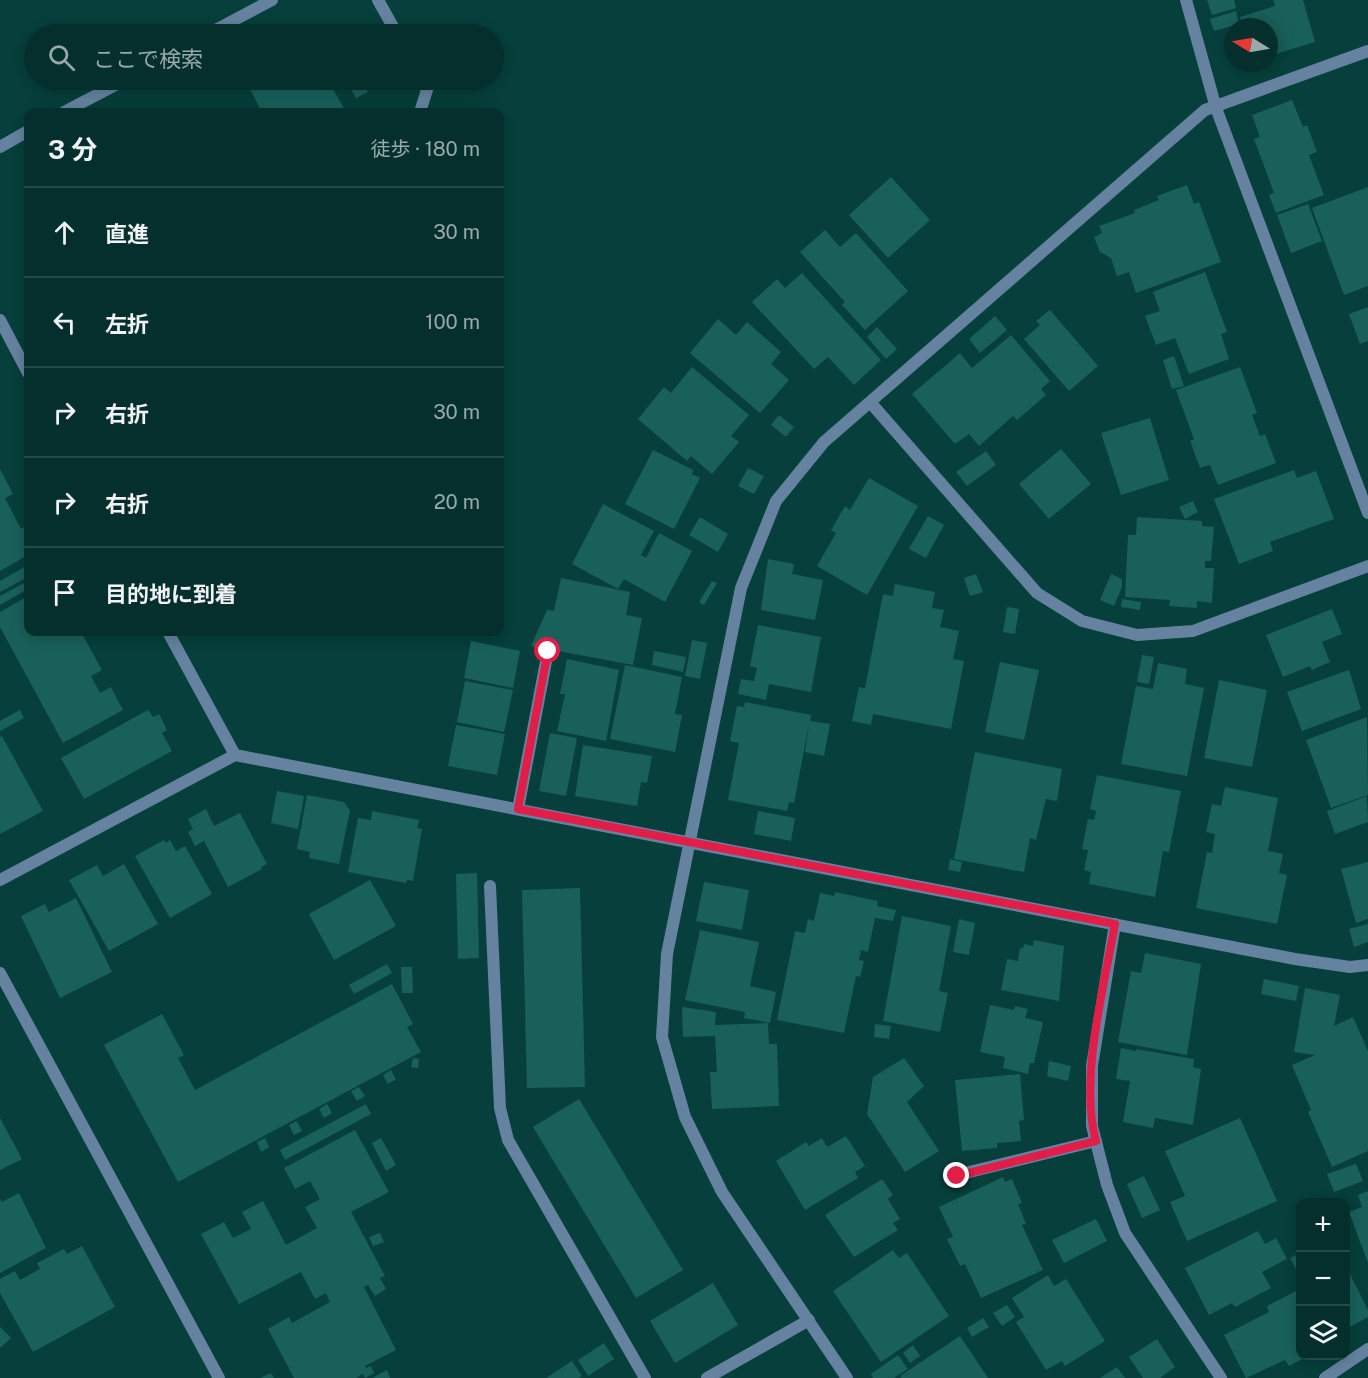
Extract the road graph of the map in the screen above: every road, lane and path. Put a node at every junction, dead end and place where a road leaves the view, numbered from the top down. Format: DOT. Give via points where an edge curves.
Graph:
graph roads {
  1 [pos="272,0"];
  2 [pos="378,0"];
  3 [pos="1186,0"];
  4 [pos="227,24"];
  5 [pos="391,24"];
  6 [pos="1368,51"];
  7 [pos="106,90"];
  8 [pos="427,90"];
  9 [pos="1216,106"];
  10 [pos="72,108"];
  11 [pos="421,108"];
  12 [pos="24,133"];
  13 [pos="0,147"];
  14 [pos="0,320"];
  15 [pos="24,365"];
  16 [pos="870,402"];
  17 [pos="1368,513"];
  18 [pos="1368,566"];
  19 [pos="170,636"];
  20 [pos="548,651"];
  21 [pos="235,755"];
  22 [pos="518,809"];
  23 [pos="690,842"];
  24 [pos="0,880"];
  25 [pos="490,886"];
  26 [pos="1115,924"];
  27 [pos="1368,965"];
  28 [pos="0,973"];
  29 [pos="1096,1141"];
  30 [pos="957,1176"];
  31 [pos="809,1320"];
  32 [pos="1368,1349"];
  33 [pos="219,1378"];
  34 [pos="645,1378"];
  35 [pos="707,1378"];
  36 [pos="847,1378"];
  37 [pos="1221,1378"];
  38 [pos="1325,1378"];
  1 -- 4 [label="street"];
  2 -- 5 [label="street"];
  3 -- 9 [label="street"];
  6 -- 9 [label="street"];
  7 -- 10 [label="street"];
  8 -- 11 [label="street"];
  9 -- 16 [label="street" via="1205,110"];
  9 -- 17 [label="street"];
  12 -- 13 [label="street"];
  14 -- 15 [label="street"];
  16 -- 18 [label="street" via="1037,593 1082,621 1137,635 1193,631"];
  16 -- 23 [label="street" via="824,442 776,501 741,588"];
  19 -- 21 [label="street"];
  20 -- 22 [label="street"];
  21 -- 22 [label="street"];
  21 -- 24 [label="street"];
  22 -- 23 [label="street"];
  23 -- 26 [label="street"];
  23 -- 31 [label="street" via="666,954 663,1037 685,1117 722,1192"];
  25 -- 34 [label="street" via="500,1108 508,1140"];
  26 -- 27 [label="street" via="1295,959 1350,967"];
  26 -- 29 [label="street" via="1092,1066 1092,1126"];
  28 -- 33 [label="street"];
  29 -- 30 [label="street"];
  29 -- 37 [label="street" via="1125,1233"];
  31 -- 35 [label="street"];
  31 -- 36 [label="street"];
  32 -- 38 [label="street"];
}
